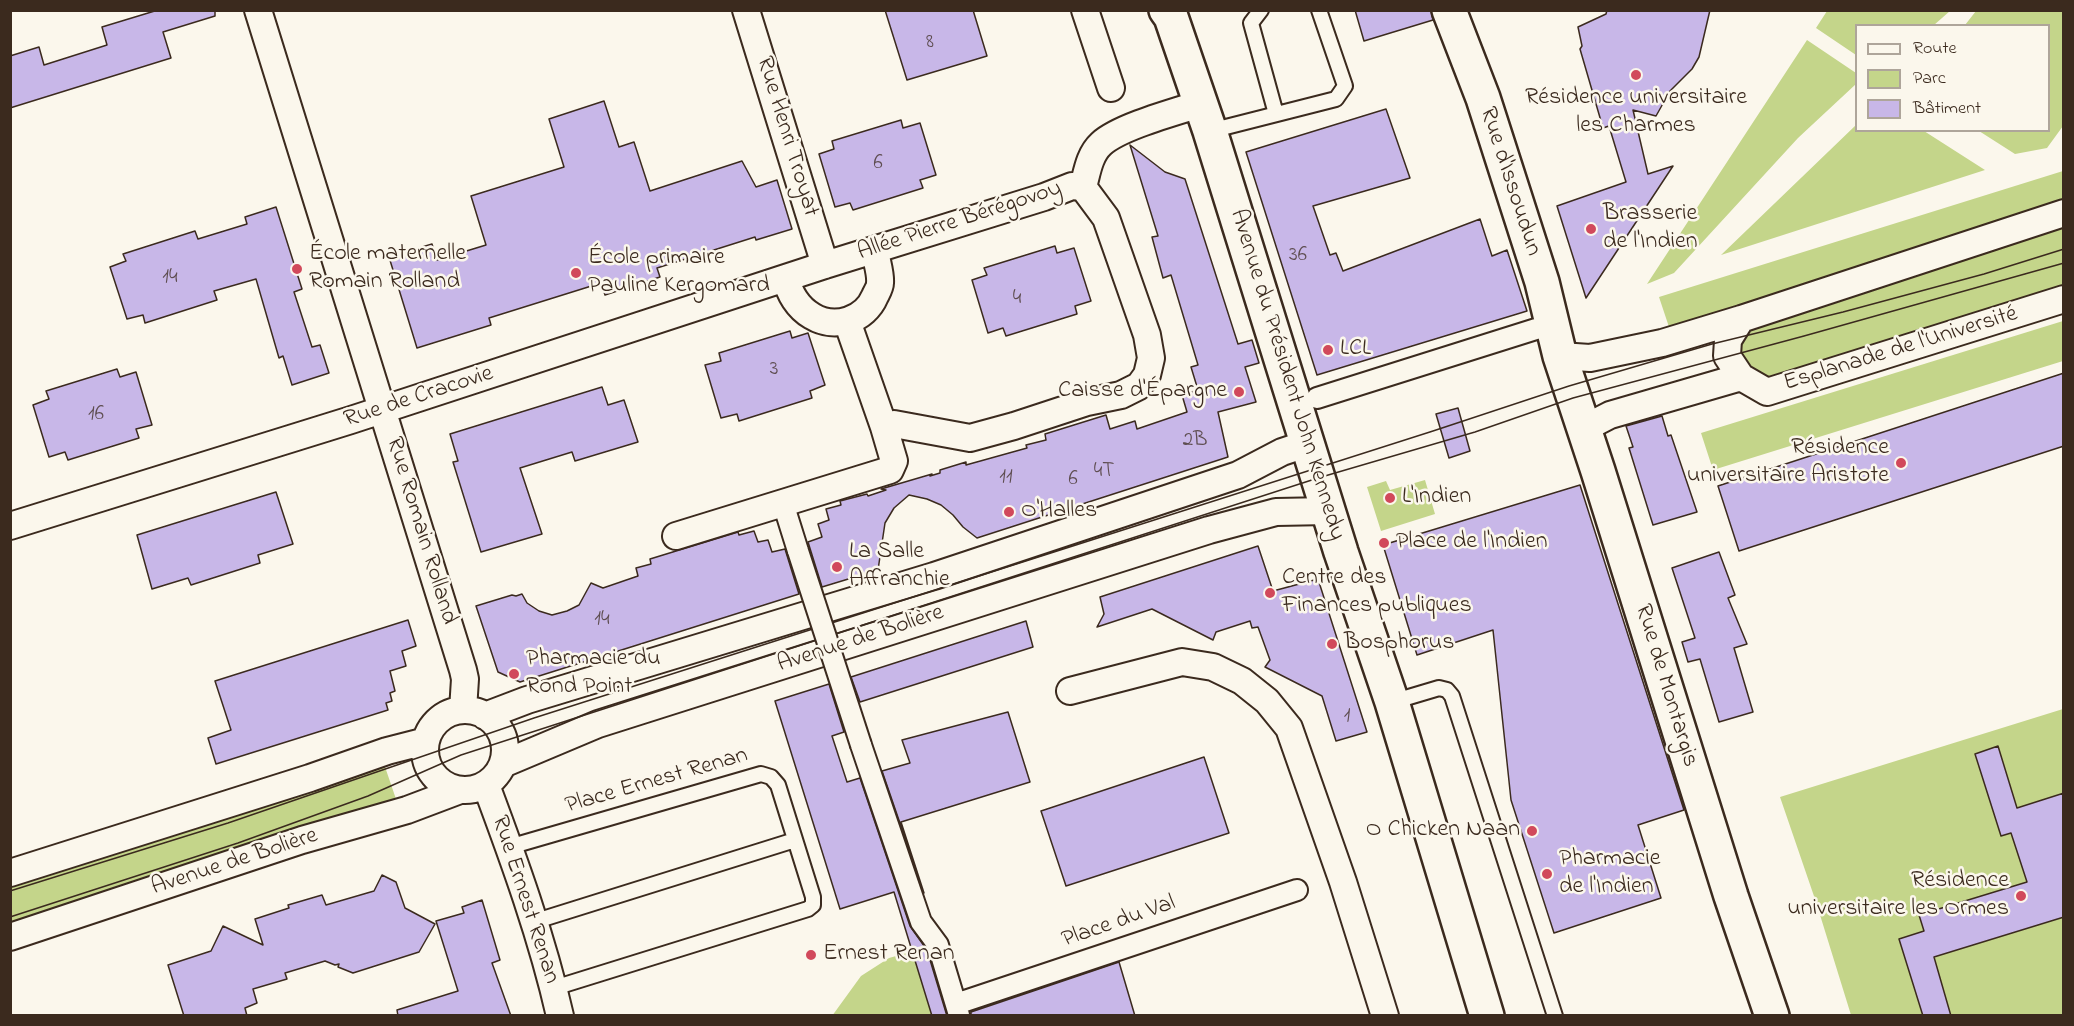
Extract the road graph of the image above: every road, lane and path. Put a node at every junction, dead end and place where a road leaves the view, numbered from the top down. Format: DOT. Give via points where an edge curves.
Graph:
graph roads {
  1 [pos="258,10"];
  2 [pos="746,10"];
  3 [pos="1085,10"];
  4 [pos="1166,10"];
  5 [pos="1261,10"];
  6 [pos="1319,10"];
  7 [pos="1449,10"];
  8 [pos="1111,88"];
  9 [pos="1276,114"];
  10 [pos="1205,117"];
  11 [pos="1083,187"];
  12 [pos="2064,213"];
  13 [pos="874,250"];
  14 [pos="825,265"];
  15 [pos="786,278"];
  16 [pos="2064,299"];
  17 [pos="1741,319"];
  18 [pos="847,321"];
  19 [pos="1536,329"];
  20 [pos="1560,356"];
  21 [pos="1741,377"];
  22 [pos="1317,398"];
  23 [pos="382,410"];
  24 [pos="884,426"];
  25 [pos="1583,429"];
  26 [pos="1306,444"];
  27 [pos="783,503"];
  28 [pos="1329,511"];
  29 [pos="10,526"];
  30 [pos="676,536"];
  31 [pos="1070,691"];
  32 [pos="1392,702"];
  33 [pos="474,713"];
  34 [pos="426,741"];
  35 [pos="503,764"];
  36 [pos="486,785"];
  37 [pos="460,790"];
  38 [pos="795,840"];
  39 [pos="509,847"];
  40 [pos="10,873"];
  41 [pos="1297,890"];
  42 [pos="533,922"];
  43 [pos="10,937"];
  44 [pos="554,988"];
  45 [pos="958,1010"];
  46 [pos="560,1016"];
  47 [pos="1385,1016"];
  48 [pos="1487,1016"];
  49 [pos="1555,1016"];
  50 [pos="1772,1016"];
  1 -- 23 [label="street, Rue Romain Rolland"];
  2 -- 14 [label="street, Rue Henri Troyat"];
  3 -- 8 [label="street"];
  4 -- 10 [label="main road, Avenue du Président John Kennedy"];
  5 -- 9 [label="lane" via="1251,23"];
  6 -- 9 [label="lane" via="1345,86 1336,99"];
  7 -- 20 [label="main road, Rue d'Issoudun" via="1490,120 1542,282"];
  9 -- 10 [label="lane"];
  10 -- 11 [label="street" via="1124,130 1101,144 1090,160"];
  10 -- 26 [label="main road, Avenue du Président John Kennedy"];
  11 -- 13 [label="street, Allée Pierre Bérégovoy" via="1072,186"];
  11 -- 24 [label="street, Allée Pierre Bérégovoy" via="1106,218 1147,335 1151,358 1147,375 1139,386 1121,395 970,438 894,424"];
  12 -- 17 [label="street"];
  13 -- 14 [label="street, Allée Pierre Bérégovoy"];
  13 -- 18 [label="street" via="880,284 872,303 861,315"];
  14 -- 15 [label="street, Rue de Cracovie"];
  15 -- 18 [label="street" via="789,290 812,316"];
  15 -- 23 [label="street, Rue de Cracovie"];
  16 -- 21 [label="street, Esplanade de l'Université" via="1767,392"];
  17 -- 20 [label="street" via="1662,343 1590,358"];
  17 -- 21 [label="street" via="1728,340 1727,356"];
  18 -- 24 [label="street"];
  19 -- 22 [label="street"];
  20 -- 25 [label="main road, Rue de Montargis"];
  21 -- 25 [label="street" via="1610,415"];
  23 -- 29 [label="street, Rue de Cracovie"];
  23 -- 33 [label="street, Rue Romain Rolland"];
  24 -- 27 [label="street" via="894,461 890,470"];
  25 -- 50 [label="main road, Rue de Montargis"];
  26 -- 28 [label="main road, Avenue du Président John Kennedy"];
  26 -- 33 [label="street, Avenue de Bolière" via="1238,475 934,576"];
  27 -- 30 [label="street"];
  27 -- 45 [label="street, bridge" via="921,922 938,945"];
  28 -- 32 [label="main road, Avenue du Président John Kennedy"];
  28 -- 35 [label="street, Avenue de Bolière" via="1276,512 1209,530 598,724"];
  31 -- 47 [label="street" via="1182,662 1213,667 1242,681 1267,701 1289,728"];
  32 -- 48 [label="main road, Avenue du Président John Kennedy"];
  32 -- 49 [label="lane" via="1439,688 1452,696"];
  33 -- 34 [label="street" via="450,713 431,729"];
  33 -- 35 [label="street" via="494,722 505,741"];
  34 -- 37 [label="street" via="430,769 447,786"];
  34 -- 40 [label="street"];
  35 -- 36 [label="street"];
  36 -- 37 [label="street"];
  36 -- 39 [label="street, Rue Ernest Renan"];
  37 -- 43 [label="street, Avenue de Bolière"];
  38 -- 39 [label="lane, Place Ernest Renan" via="778,785 761,774"];
  38 -- 42 [label="lane"];
  38 -- 44 [label="lane, Place Ernest Renan" via="813,897 813,905 808,909"];
  39 -- 42 [label="street, Rue Ernest Renan"];
  41 -- 45 [label="street, Place du Val"];
  42 -- 44 [label="street, Rue Ernest Renan"];
  44 -- 46 [label="street, Rue Ernest Renan"];
}
